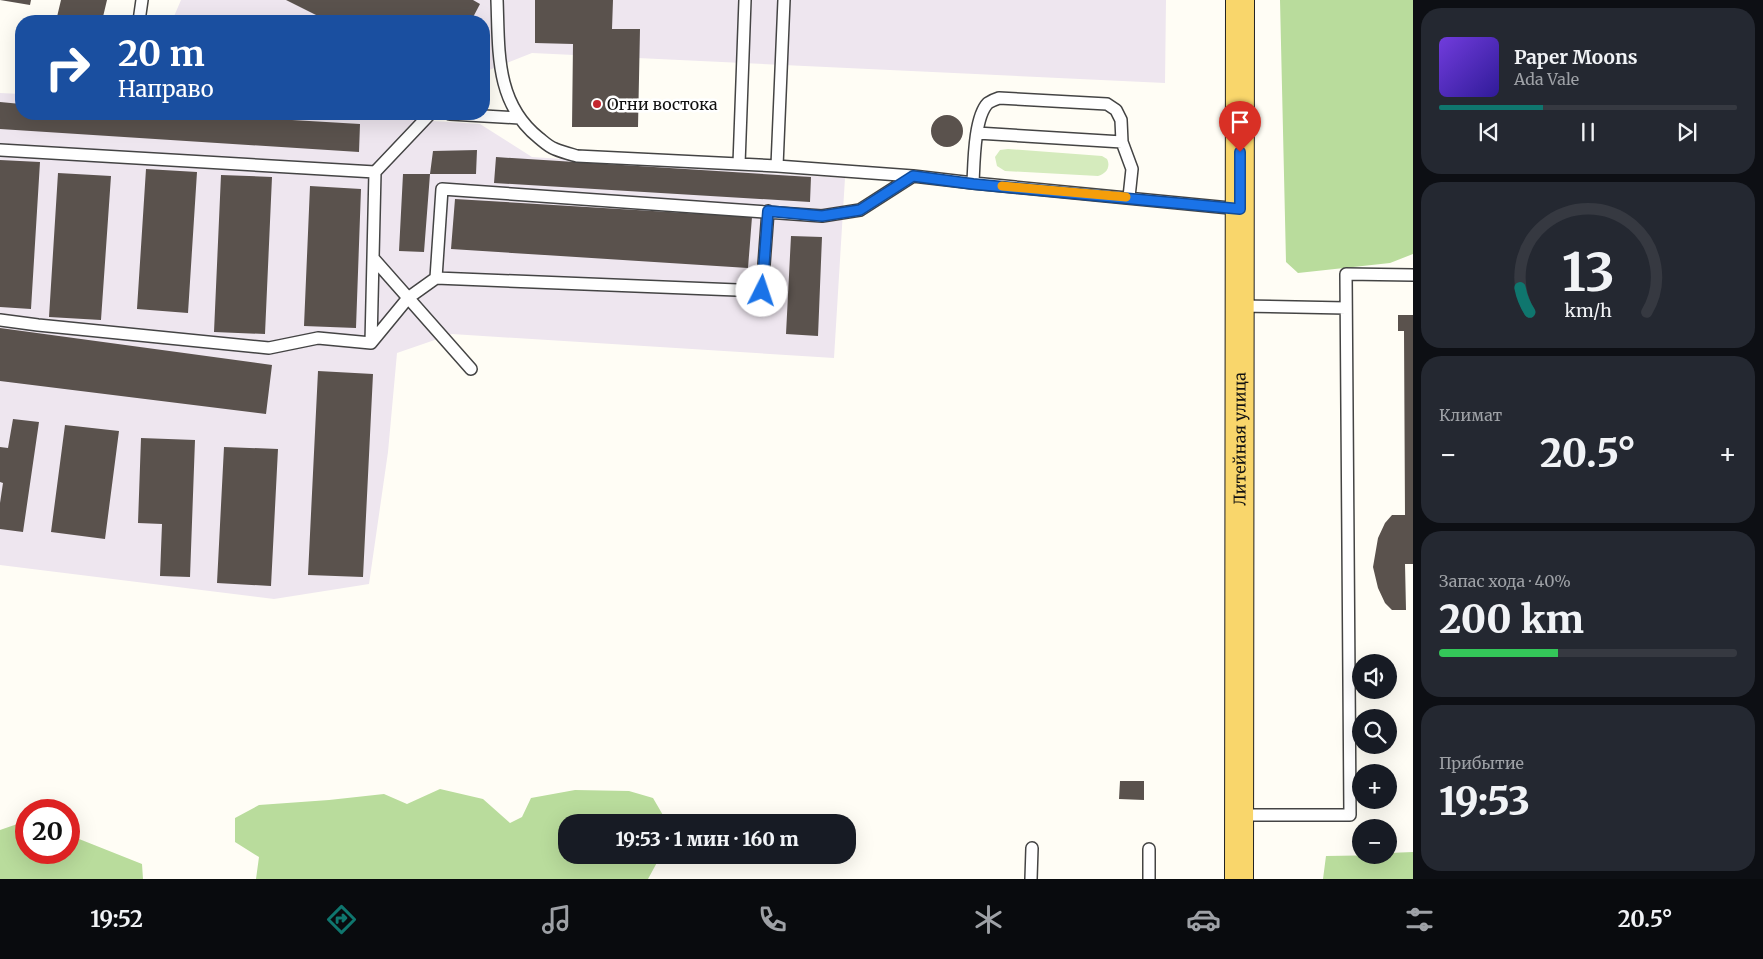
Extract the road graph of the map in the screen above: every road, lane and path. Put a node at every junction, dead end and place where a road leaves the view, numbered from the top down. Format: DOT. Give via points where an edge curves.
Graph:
graph roads {
  1 [pos="142,0"];
  2 [pos="497,0"];
  3 [pos="745,0"];
  4 [pos="784,0"];
  5 [pos="1240,0"];
  6 [pos="140,15"];
  7 [pos="490,116"];
  8 [pos="519,118"];
  9 [pos="424,120"];
  10 [pos="976,133"];
  11 [pos="1122,142"];
  12 [pos="0,150"];
  13 [pos="739,164"];
  14 [pos="778,166"];
  15 [pos="375,172"];
  16 [pos="913,176"];
  17 [pos="973,184"];
  18 [pos="1129,197"];
  19 [pos="1240,209"];
  20 [pos="768,211"];
  21 [pos="373,258"];
  22 [pos="1413,276"];
  23 [pos="436,278"];
  24 [pos="408,298"];
  25 [pos="1240,306"];
  26 [pos="1346,308"];
  27 [pos="0,320"];
  28 [pos="371,342"];
  29 [pos="472,369"];
  30 [pos="1240,815"];
  31 [pos="1032,848"];
  32 [pos="1149,848"];
  33 [pos="1238,878"];
  34 [pos="1031,879"];
  35 [pos="1149,879"];
  1 -- 6 [label="lane"];
  2 -- 8 [label="lane" via="498,56 506,90"];
  3 -- 13 [label="lane"];
  4 -- 14 [label="lane"];
  5 -- 19 [label="main road, Литейная улица"];
  7 -- 8 [label="lane"];
  8 -- 13 [label="lane" via="553,149 577,156"];
  9 -- 15 [label="lane"];
  10 -- 11 [label="lane"];
  10 -- 11 [label="lane" via="988,103 999,98 1097,103 1107,104 1116,110 1121,120"];
  10 -- 17 [label="lane"];
  11 -- 18 [label="lane" via="1132,169"];
  12 -- 15 [label="lane"];
  13 -- 14 [label="lane"];
  14 -- 16 [label="lane"];
  15 -- 21 [label="lane"];
  16 -- 17 [label="lane"];
  16 -- 20 [label="lane" via="860,210 822,216"];
  17 -- 18 [label="lane"];
  18 -- 19 [label="lane"];
  19 -- 25 [label="main road, Литейная улица"];
  20 -- 23 [label="lane" via="762,291"];
  20 -- 23 [label="lane" via="442,189"];
  21 -- 24 [label="lane"];
  21 -- 28 [label="lane"];
  22 -- 26 [label="lane" via="1346,274"];
  23 -- 24 [label="lane"];
  24 -- 28 [label="lane"];
  24 -- 29 [label="lane"];
  25 -- 26 [label="lane"];
  25 -- 30 [label="main road, Литейная улица"];
  26 -- 30 [label="lane" via="1350,815"];
  27 -- 28 [label="lane" via="269,348 318,338"];
  30 -- 33 [label="main road, Литейная улица"];
  31 -- 34 [label="lane"];
  32 -- 35 [label="lane"];
}
